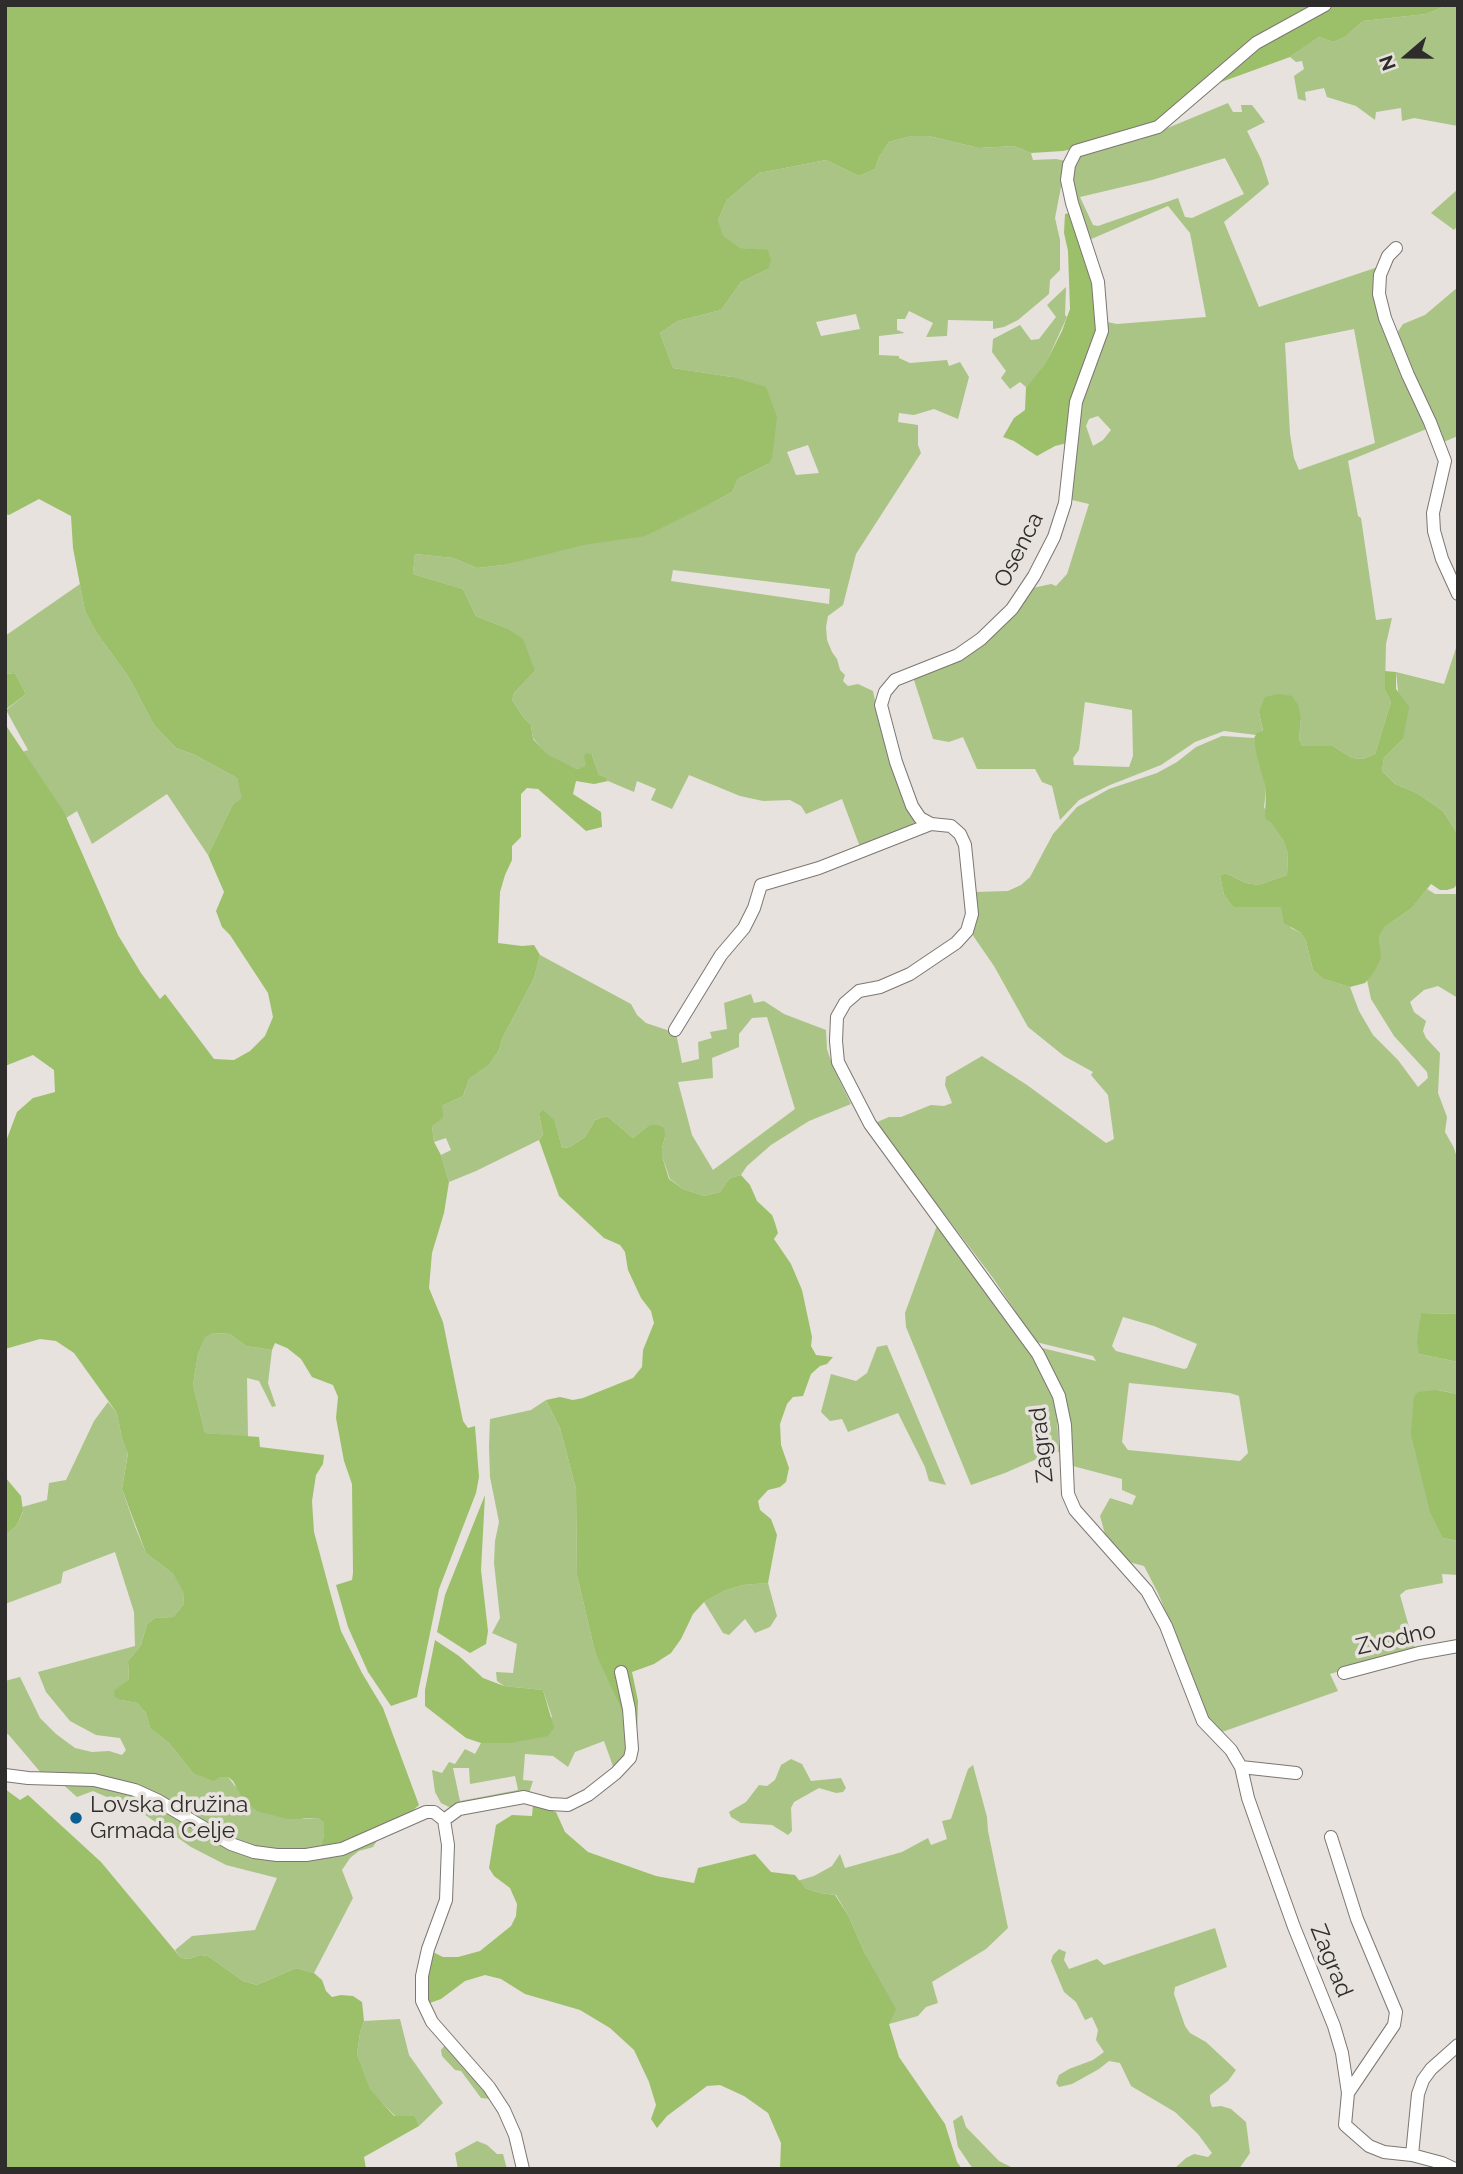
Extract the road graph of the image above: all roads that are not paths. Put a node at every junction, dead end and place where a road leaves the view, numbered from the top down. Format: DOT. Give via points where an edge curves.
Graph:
graph roads {
  1 [pos="1325,5"];
  2 [pos="1396,248"];
  3 [pos="1458,594"];
  4 [pos="931,824"];
  5 [pos="675,1030"];
  6 [pos="870,1124"];
  7 [pos="1458,1646"];
  8 [pos="621,1672"];
  9 [pos="1343,1673"];
  10 [pos="1241,1767"];
  11 [pos="1296,1773"];
  12 [pos="5,1775"];
  13 [pos="444,1820"];
  14 [pos="1331,1837"];
  15 [pos="1458,2045"];
  16 [pos="1348,2093"];
  17 [pos="1412,2155"];
  18 [pos="523,2169"];
  19 [pos="1455,2169"];
  1 -- 4 [label="street, Osenca" via="1255,43 1158,127 1076,151 1069,165 1072,202 1098,282 1102,331 1076,402 1065,503 1054,537 1012,608 981,639 958,655 895,680 881,705 912,806"];
  2 -- 3 [label="street" via="1380,275 1378,293 1445,461 1433,513 1434,531"];
  4 -- 5 [label="street" via="819,868 761,885 744,928 720,955"];
  4 -- 6 [label="street, Osenca" via="951,826 960,834 972,914 956,943 910,974 859,991 837,1017 838,1062"];
  6 -- 10 [label="street, Zagrad" via="1038,1354 1059,1396 1068,1494 1075,1510 1147,1591 1166,1626 1203,1721"];
  7 -- 9 [label="street, Zvodno"];
  8 -- 13 [label="street" via="632,1749 616,1773 568,1805 524,1797 459,1809"];
  10 -- 11 [label="street"];
  10 -- 16 [label="street, Zagrad" via="1294,1927 1334,2026"];
  12 -- 13 [label="street" via="94,1780 135,1790 231,1844 277,1855 342,1849 426,1812"];
  13 -- 18 [label="street" via="446,1900 428,1949 422,2001 432,2022 489,2087 503,2110"];
  14 -- 16 [label="street, Zagrad" via="1357,1919 1396,2012 1394,2025"];
  15 -- 17 [label="street" via="1423,2080"];
  16 -- 17 [label="street, Zagrad" via="1345,2125 1352,2132 1384,2152"];
  17 -- 19 [label="street, Zagrad"];
}
